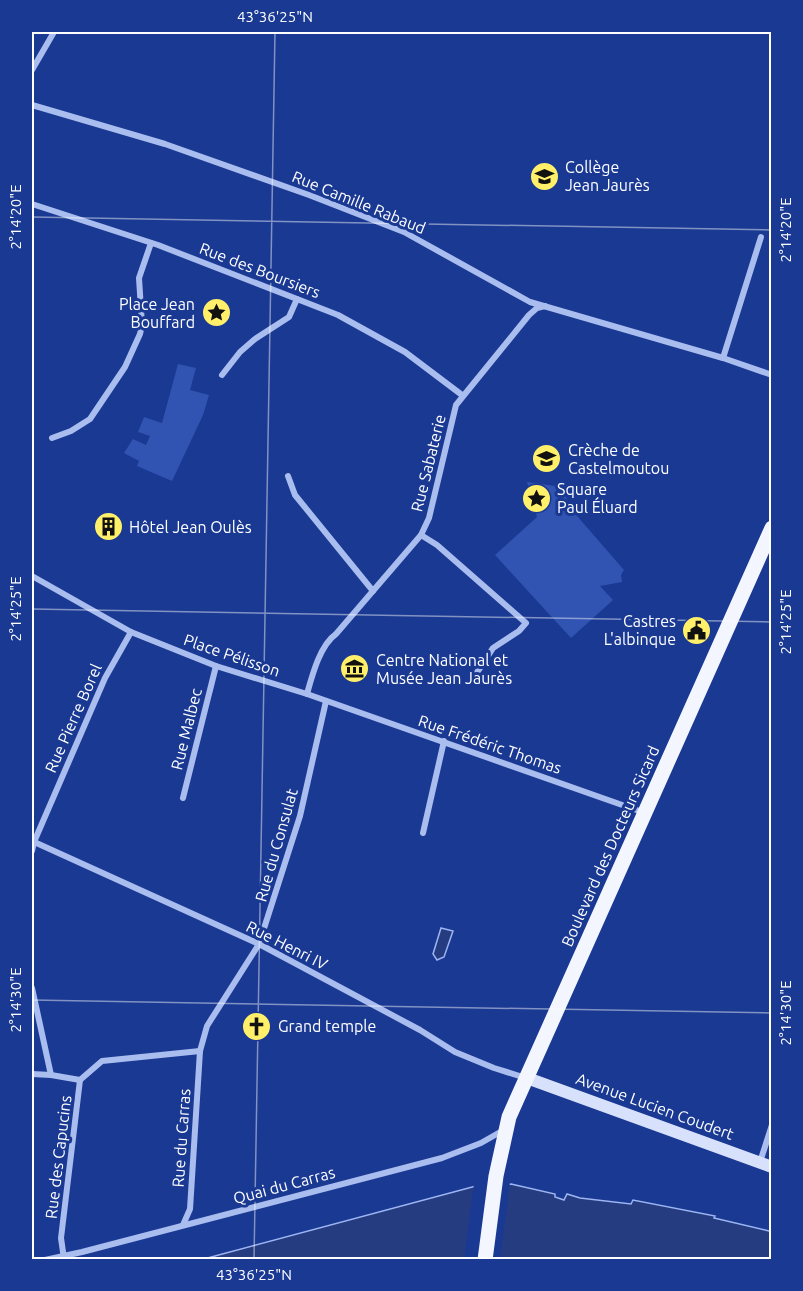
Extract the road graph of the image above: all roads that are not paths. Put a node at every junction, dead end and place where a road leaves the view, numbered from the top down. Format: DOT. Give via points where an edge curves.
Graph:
graph roads {
  1 [pos="54,32"];
  2 [pos="32,70"];
  3 [pos="32,105"];
  4 [pos="32,204"];
  5 [pos="761,237"];
  6 [pos="151,243"];
  7 [pos="297,299"];
  8 [pos="546,306"];
  9 [pos="723,358"];
  10 [pos="222,375"];
  11 [pos="771,375"];
  12 [pos="462,395"];
  13 [pos="52,438"];
  14 [pos="288,476"];
  15 [pos="771,528"];
  16 [pos="421,535"];
  17 [pos="32,576"];
  18 [pos="373,591"];
  19 [pos="131,632"];
  20 [pos="216,666"];
  21 [pos="476,674"];
  22 [pos="307,694"];
  23 [pos="326,701"];
  24 [pos="444,741"];
  25 [pos="183,798"];
  26 [pos="645,813"];
  27 [pos="423,833"];
  28 [pos="33,841"];
  29 [pos="32,851"];
  30 [pos="259,944"];
  31 [pos="32,988"];
  32 [pos="200,1051"];
  33 [pos="32,1074"];
  34 [pos="51,1075"];
  35 [pos="527,1078"];
  36 [pos="81,1080"];
  37 [pos="771,1125"];
  38 [pos="506,1128"];
  39 [pos="766,1165"];
  40 [pos="183,1225"];
  41 [pos="64,1258"];
  42 [pos="45,1260"];
  43 [pos="485,1260"];
  1 -- 2 [label="street"];
  3 -- 8 [label="street, Rue Camille Rabaud" via="165,144 404,232 531,302"];
  4 -- 6 [label="street, Rue des Boursiers"];
  5 -- 9 [label="street"];
  6 -- 7 [label="street, Rue des Boursiers"];
  6 -- 13 [label="street" via="139,278 142,325 136,347 90,419"];
  7 -- 10 [label="street" via="289,317 255,339"];
  7 -- 12 [label="street, Rue des Boursiers" via="382,339"];
  8 -- 9 [label="street, Rue Camille Rabaud"];
  8 -- 12 [label="street, Rue Sabaterie" via="530,315"];
  9 -- 11 [label="street, Rue Camille Rabaud"];
  12 -- 16 [label="street, Rue Sabaterie"];
  14 -- 18 [label="street" via="295,495"];
  15 -- 26 [label="main road, Boulevard des Docteurs Sicard"];
  16 -- 18 [label="street, Rue Sabaterie"];
  16 -- 21 [label="street" via="526,623 493,648"];
  17 -- 19 [label="street, Place Pélisson"];
  18 -- 22 [label="street, Rue Sabaterie" via="330,639"];
  19 -- 20 [label="street, Place Pélisson"];
  19 -- 28 [label="street, Rue Pierre Borel" via="105,678"];
  20 -- 22 [label="street, Place Pélisson"];
  20 -- 25 [label="street, Rue Malbec"];
  22 -- 23 [label="street, Place Pélisson"];
  23 -- 24 [label="street, Rue Frédéric Thomas"];
  23 -- 30 [label="street, Rue du Consulat" via="300,816"];
  24 -- 26 [label="street, Rue Frédéric Thomas"];
  24 -- 27 [label="street"];
  26 -- 35 [label="main road, Boulevard des Docteurs Sicard"];
  28 -- 29 [label="street, Rue Pierre Borel"];
  28 -- 30 [label="street, Rue Henri IV"];
  30 -- 32 [label="street, Rue du Consulat" via="207,1026"];
  30 -- 35 [label="street, Rue Henri IV" via="455,1052"];
  31 -- 34 [label="street"];
  32 -- 36 [label="street, Rue des Capucins" via="102,1061"];
  32 -- 40 [label="street, Rue du Carras" via="190,1209"];
  33 -- 34 [label="street"];
  34 -- 36 [label="street"];
  35 -- 38 [label="main road, Boulevard des Docteurs Sicard"];
  35 -- 39 [label="main road, Avenue Lucien Coudert"];
  36 -- 41 [label="street, Rue des Capucins" via="62,1238"];
  37 -- 39 [label="street"];
  38 -- 40 [label="street, Quai du Carras" via="495,1137 442,1158"];
  38 -- 43 [label="main road, Boulevard des Docteurs Sicard"];
  40 -- 41 [label="street, Quai du Carras"];
  41 -- 42 [label="street, Quai du Carras"];
}
